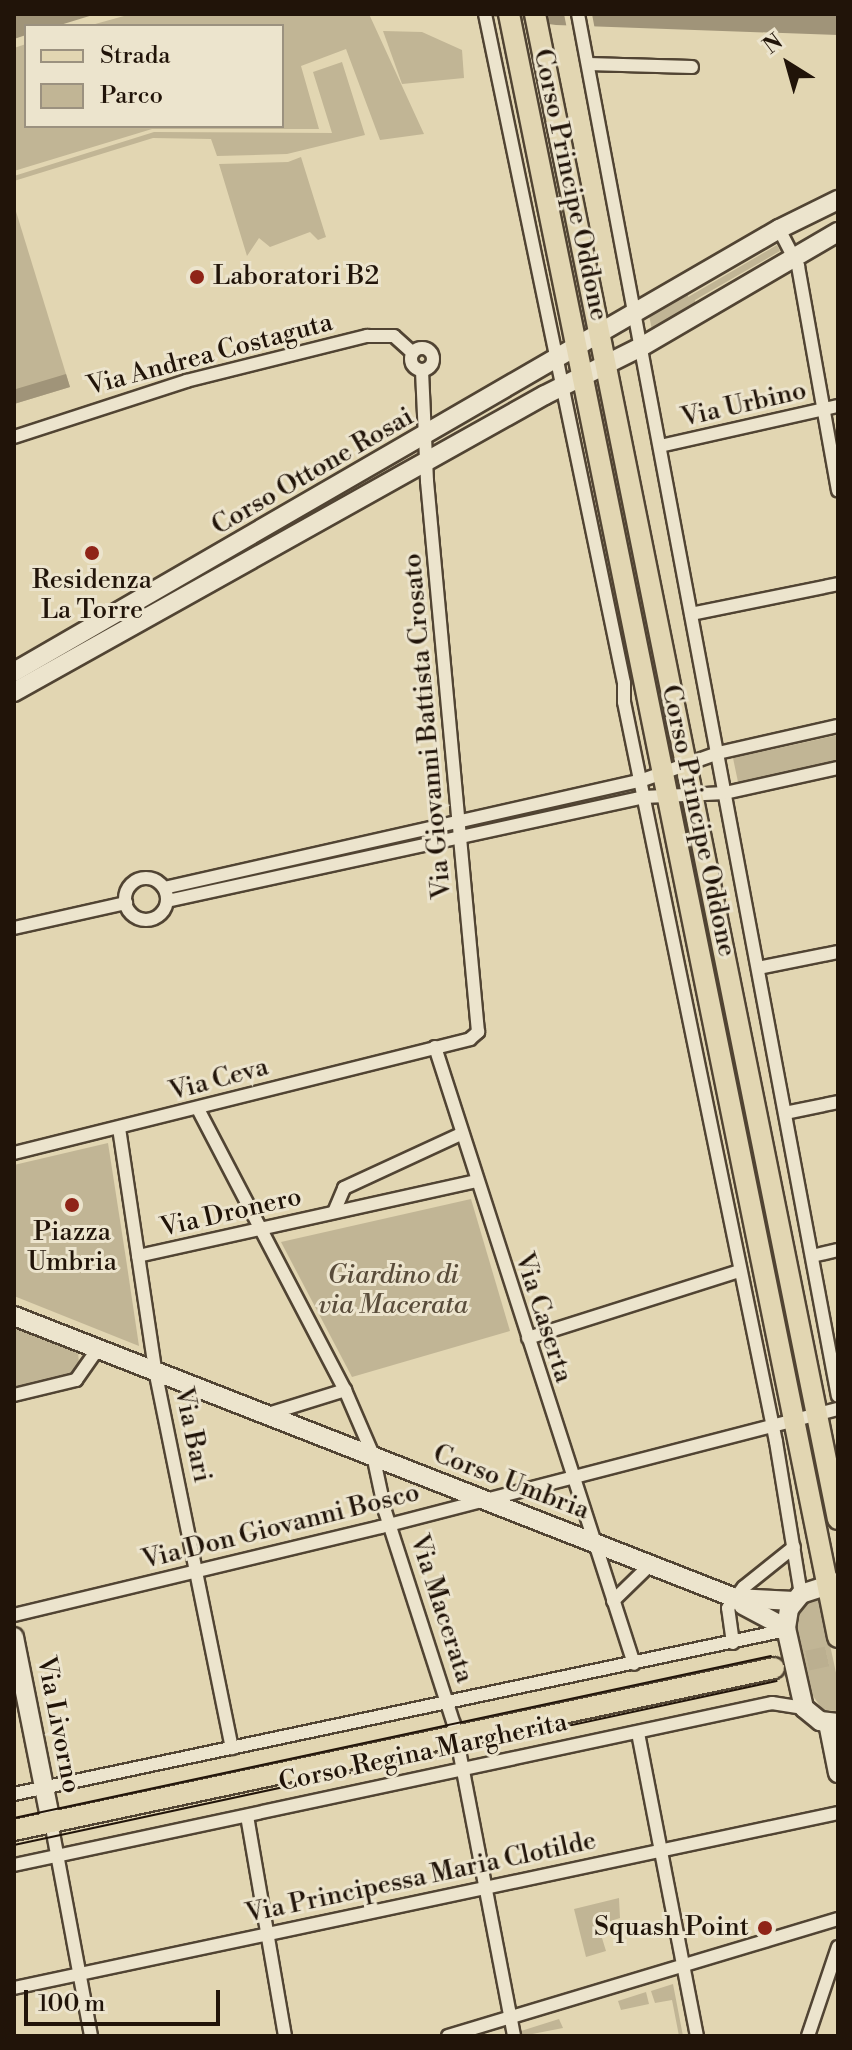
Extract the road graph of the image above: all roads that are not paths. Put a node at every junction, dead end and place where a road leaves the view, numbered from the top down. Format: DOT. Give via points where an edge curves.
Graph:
graph roads {
  1 [pos="485,14"];
  2 [pos="509,14"];
  3 [pos="535,14"];
  4 [pos="578,14"];
  5 [pos="588,64"];
  6 [pos="692,67"];
  7 [pos="838,200"];
  8 [pos="779,229"];
  9 [pos="838,232"];
  10 [pos="795,259"];
  11 [pos="635,312"];
  12 [pos="600,334"];
  13 [pos="641,347"];
  14 [pos="577,349"];
  15 [pos="556,362"];
  16 [pos="606,364"];
  17 [pos="422,370"];
  18 [pos="582,376"];
  19 [pos="561,386"];
  20 [pos="832,408"];
  21 [pos="14,437"];
  22 [pos="426,437"];
  23 [pos="660,446"];
  24 [pos="426,461"];
  25 [pos="838,490"];
  26 [pos="838,584"];
  27 [pos="691,614"];
  28 [pos="14,672"];
  29 [pos="14,692"];
  30 [pos="838,726"];
  31 [pos="718,753"];
  32 [pos="687,764"];
  33 [pos="838,768"];
  34 [pos="661,773"];
  35 [pos="640,781"];
  36 [pos="725,793"];
  37 [pos="692,794"];
  38 [pos="667,796"];
  39 [pos="644,797"];
  40 [pos="459,829"];
  41 [pos="165,894"];
  42 [pos="126,903"];
  43 [pos="14,928"];
  44 [pos="838,952"];
  45 [pos="758,968"];
  46 [pos="435,1047"];
  47 [pos="838,1102"];
  48 [pos="198,1109"];
  49 [pos="785,1113"];
  50 [pos="119,1128"];
  51 [pos="461,1134"];
  52 [pos="14,1153"];
  53 [pos="475,1181"];
  54 [pos="334,1212"];
  55 [pos="264,1230"];
  56 [pos="838,1250"];
  57 [pos="138,1256"];
  58 [pos="812,1256"];
  59 [pos="739,1271"];
  60 [pos="14,1316"];
  61 [pos="528,1338"];
  62 [pos="98,1348"];
  63 [pos="155,1370"];
  64 [pos="345,1390"];
  65 [pos="14,1395"];
  66 [pos="838,1396"];
  67 [pos="838,1409"];
  68 [pos="268,1414"];
  69 [pos="817,1414"];
  70 [pos="795,1419"];
  71 [pos="772,1425"];
  72 [pos="373,1455"];
  73 [pos="570,1476"];
  74 [pos="479,1499"];
  75 [pos="838,1519"];
  76 [pos="390,1525"];
  77 [pos="594,1543"];
  78 [pos="794,1547"];
  79 [pos="651,1564"];
  80 [pos="196,1569"];
  81 [pos="833,1583"];
  82 [pos="797,1597"];
  83 [pos="735,1598"];
  84 [pos="613,1601"];
  85 [pos="14,1615"];
  86 [pos="786,1629"];
  87 [pos="14,1637"];
  88 [pos="838,1637"];
  89 [pos="733,1643"];
  90 [pos="634,1664"];
  91 [pos="774,1668"];
  92 [pos="448,1704"];
  93 [pos="804,1708"];
  94 [pos="833,1723"];
  95 [pos="638,1733"];
  96 [pos="456,1735"];
  97 [pos="232,1748"];
  98 [pos="463,1771"];
  99 [pos="838,1773"];
  100 [pos="44,1786"];
  101 [pos="14,1794"];
  102 [pos="838,1813"];
  103 [pos="247,1816"];
  104 [pos="51,1822"];
  105 [pos="14,1830"];
  106 [pos="661,1850"];
  107 [pos="55,1856"];
  108 [pos="14,1865"];
  109 [pos="484,1887"];
  110 [pos="838,1919"];
  111 [pos="265,1933"];
  112 [pos="838,1947"];
  113 [pos="683,1965"];
  114 [pos="76,1974"];
  115 [pos="14,1988"];
  116 [pos="511,2020"];
  117 [pos="91,2036"];
  118 [pos="285,2036"];
  119 [pos="448,2036"];
  120 [pos="514,2036"];
  121 [pos="697,2036"];
  122 [pos="808,2036"];
  1 -- 15 [label="street, Corso Principe Oddone"];
  2 -- 14 [label="main road, Corso Principe Oddone"];
  3 -- 12 [label="main road, Corso Principe Oddone"];
  4 -- 5 [label="street, Corso Principe Oddone"];
  5 -- 6 [label="street"];
  5 -- 11 [label="street, Corso Principe Oddone"];
  7 -- 8 [label="street, Corso Ottone Rosai"];
  8 -- 10 [label="street"];
  8 -- 11 [label="street, Corso Ottone Rosai"];
  9 -- 10 [label="street, Corso Ottone Rosai"];
  10 -- 13 [label="street, Corso Ottone Rosai"];
  10 -- 20 [label="street"];
  11 -- 12 [label="street, Corso Ottone Rosai"];
  11 -- 13 [label="street, Corso Principe Oddone"];
  12 -- 14 [label="street, Corso Ottone Rosai"];
  12 -- 16 [label="main road, Corso Principe Oddone"];
  13 -- 16 [label="street, Corso Ottone Rosai"];
  13 -- 23 [label="street, Corso Principe Oddone"];
  14 -- 15 [label="street, Corso Ottone Rosai"];
  14 -- 18 [label="main road, Corso Principe Oddone"];
  15 -- 19 [label="street, Corso Principe Oddone"];
  15 -- 22 [label="street, Corso Ottone Rosai"];
  16 -- 18 [label="street, Corso Ottone Rosai"];
  16 -- 32 [label="main road, Corso Principe Oddone"];
  17 -- 21 [label="street, Via Andrea Costaguta" via="394,336 367,336 186,381"];
  17 -- 22 [label="street, Via Giovanni Battista Crosato"];
  18 -- 19 [label="street, Corso Ottone Rosai"];
  18 -- 34 [label="main road, Corso Principe Oddone"];
  19 -- 24 [label="street, Corso Ottone Rosai"];
  19 -- 35 [label="street, Corso Principe Oddone"];
  20 -- 23 [label="street, Via Urbino"];
  20 -- 25 [label="street"];
  22 -- 24 [label="street, Via Giovanni Battista Crosato"];
  22 -- 28 [label="street, Corso Ottone Rosai"];
  23 -- 27 [label="street, Corso Principe Oddone"];
  24 -- 29 [label="street, Corso Ottone Rosai"];
  24 -- 40 [label="street, Via Giovanni Battista Crosato"];
  26 -- 27 [label="street"];
  27 -- 31 [label="street, Corso Principe Oddone"];
  30 -- 31 [label="street"];
  31 -- 32 [label="street"];
  31 -- 36 [label="street, Corso Principe Oddone"];
  32 -- 34 [label="street"];
  32 -- 37 [label="main road, Corso Principe Oddone"];
  33 -- 36 [label="street"];
  34 -- 35 [label="street"];
  34 -- 38 [label="main road, Corso Principe Oddone"];
  35 -- 39 [label="street, Corso Principe Oddone"];
  35 -- 40 [label="street"];
  36 -- 37 [label="street"];
  36 -- 45 [label="street, Corso Principe Oddone"];
  37 -- 38 [label="street"];
  37 -- 69 [label="main road, Corso Principe Oddone"];
  38 -- 39 [label="street"];
  38 -- 70 [label="main road, Corso Principe Oddone"];
  39 -- 40 [label="street"];
  39 -- 59 [label="street, Corso Principe Oddone"];
  40 -- 41 [label="street"];
  40 -- 46 [label="street, Via Giovanni Battista Crosato" via="478,1032"];
  41 -- 42 [label="street" via="157,881 138,880 127,891"];
  41 -- 42 [label="street" via="159,915 149,919 131,914"];
  42 -- 43 [label="street"];
  44 -- 45 [label="street"];
  45 -- 49 [label="street, Corso Principe Oddone"];
  46 -- 48 [label="street, Via Ceva"];
  46 -- 51 [label="street, Via Caserta"];
  47 -- 49 [label="street"];
  48 -- 50 [label="street, Via Ceva"];
  48 -- 55 [label="street, Via Macerata"];
  49 -- 58 [label="street, Corso Principe Oddone"];
  50 -- 52 [label="street, Via Ceva"];
  50 -- 57 [label="street, Via Bari"];
  51 -- 53 [label="street, Via Caserta"];
  51 -- 54 [label="street, Via Dronero" via="344,1188"];
  53 -- 54 [label="street, Via Dronero"];
  53 -- 61 [label="street, Via Caserta"];
  54 -- 55 [label="street, Via Dronero"];
  55 -- 57 [label="street, Via Dronero"];
  55 -- 64 [label="street, Via Macerata"];
  56 -- 58 [label="street"];
  57 -- 63 [label="street, Via Bari"];
  58 -- 66 [label="street, Corso Principe Oddone"];
  59 -- 61 [label="street"];
  59 -- 71 [label="street, Corso Principe Oddone"];
  60 -- 62 [label="street, Corso Umbria"];
  61 -- 73 [label="street, Via Caserta"];
  62 -- 63 [label="street, Corso Umbria"];
  62 -- 65 [label="street" via="76,1380"];
  63 -- 68 [label="street, Corso Umbria"];
  63 -- 80 [label="street, Via Bari"];
  64 -- 68 [label="street"];
  64 -- 72 [label="street, Via Macerata"];
  67 -- 69 [label="street, Via Don Giovanni Bosco"];
  68 -- 72 [label="street, Corso Umbria"];
  69 -- 70 [label="street, Via Don Giovanni Bosco"];
  69 -- 75 [label="main road, Corso Principe Oddone"];
  70 -- 71 [label="street, Via Don Giovanni Bosco"];
  70 -- 81 [label="main road, Corso Principe Oddone"];
  71 -- 73 [label="street, Via Don Giovanni Bosco"];
  71 -- 78 [label="street, Corso Principe Oddone"];
  72 -- 74 [label="street, Corso Umbria"];
  72 -- 76 [label="street, Via Macerata"];
  73 -- 74 [label="street, Via Don Giovanni Bosco"];
  73 -- 77 [label="street, Via Caserta"];
  74 -- 76 [label="street, Via Don Giovanni Bosco"];
  74 -- 77 [label="street, Corso Umbria"];
  76 -- 80 [label="street, Via Don Giovanni Bosco"];
  76 -- 92 [label="street, Via Macerata"];
  77 -- 79 [label="street, Corso Umbria"];
  77 -- 84 [label="street, Via Caserta"];
  78 -- 82 [label="street, Corso Principe Oddone"];
  78 -- 83 [label="street"];
  79 -- 83 [label="street, Corso Umbria"];
  79 -- 84 [label="street"];
  80 -- 85 [label="street, Via Don Giovanni Bosco"];
  80 -- 97 [label="street, Via Bari"];
  81 -- 82 [label="street"];
  81 -- 88 [label="main road, Corso Principe Oddone"];
  82 -- 83 [label="street, Corso Umbria"];
  82 -- 86 [label="street"];
  83 -- 86 [label="street, Corso Umbria"];
  83 -- 89 [label="street" via="728,1608"];
  84 -- 90 [label="street, Via Caserta"];
  86 -- 89 [label="street, Corso Regina Margherita"];
  86 -- 93 [label="street"];
  87 -- 100 [label="street, Via Livorno"];
  89 -- 90 [label="street, Corso Regina Margherita"];
  90 -- 92 [label="street, Corso Regina Margherita"];
  91 -- 96 [label="main road, Corso Regina Margherita"];
  92 -- 96 [label="street, Via Macerata"];
  92 -- 97 [label="street, Corso Regina Margherita"];
  93 -- 94 [label="street, Corso Regina Margherita"];
  93 -- 95 [label="street, Corso Regina Margherita" via="772,1703"];
  94 -- 99 [label="street"];
  95 -- 98 [label="street, Corso Regina Margherita"];
  95 -- 106 [label="street"];
  96 -- 98 [label="street, Via Macerata"];
  96 -- 104 [label="main road, Corso Regina Margherita"];
  97 -- 100 [label="street, Corso Regina Margherita"];
  98 -- 103 [label="street, Corso Regina Margherita"];
  98 -- 109 [label="street, Via Macerata"];
  100 -- 101 [label="street, Corso Regina Margherita"];
  100 -- 104 [label="street, Via Livorno"];
  102 -- 106 [label="street, Via Principessa Maria Clotilde"];
  103 -- 107 [label="street, Corso Regina Margherita"];
  103 -- 111 [label="street"];
  104 -- 105 [label="main road, Corso Regina Margherita"];
  104 -- 107 [label="street"];
  106 -- 109 [label="street, Via Principessa Maria Clotilde"];
  106 -- 113 [label="street"];
  107 -- 108 [label="street, Corso Regina Margherita"];
  107 -- 114 [label="street"];
  109 -- 111 [label="street, Via Principessa Maria Clotilde"];
  109 -- 116 [label="street, Via Macerata"];
  110 -- 113 [label="street"];
  111 -- 114 [label="street, Via Principessa Maria Clotilde"];
  111 -- 118 [label="street"];
  112 -- 122 [label="street"];
  113 -- 116 [label="street"];
  113 -- 121 [label="street"];
  114 -- 115 [label="street, Via Principessa Maria Clotilde"];
  114 -- 117 [label="street"];
  116 -- 119 [label="street"];
  116 -- 120 [label="street, Via Macerata"];
}
